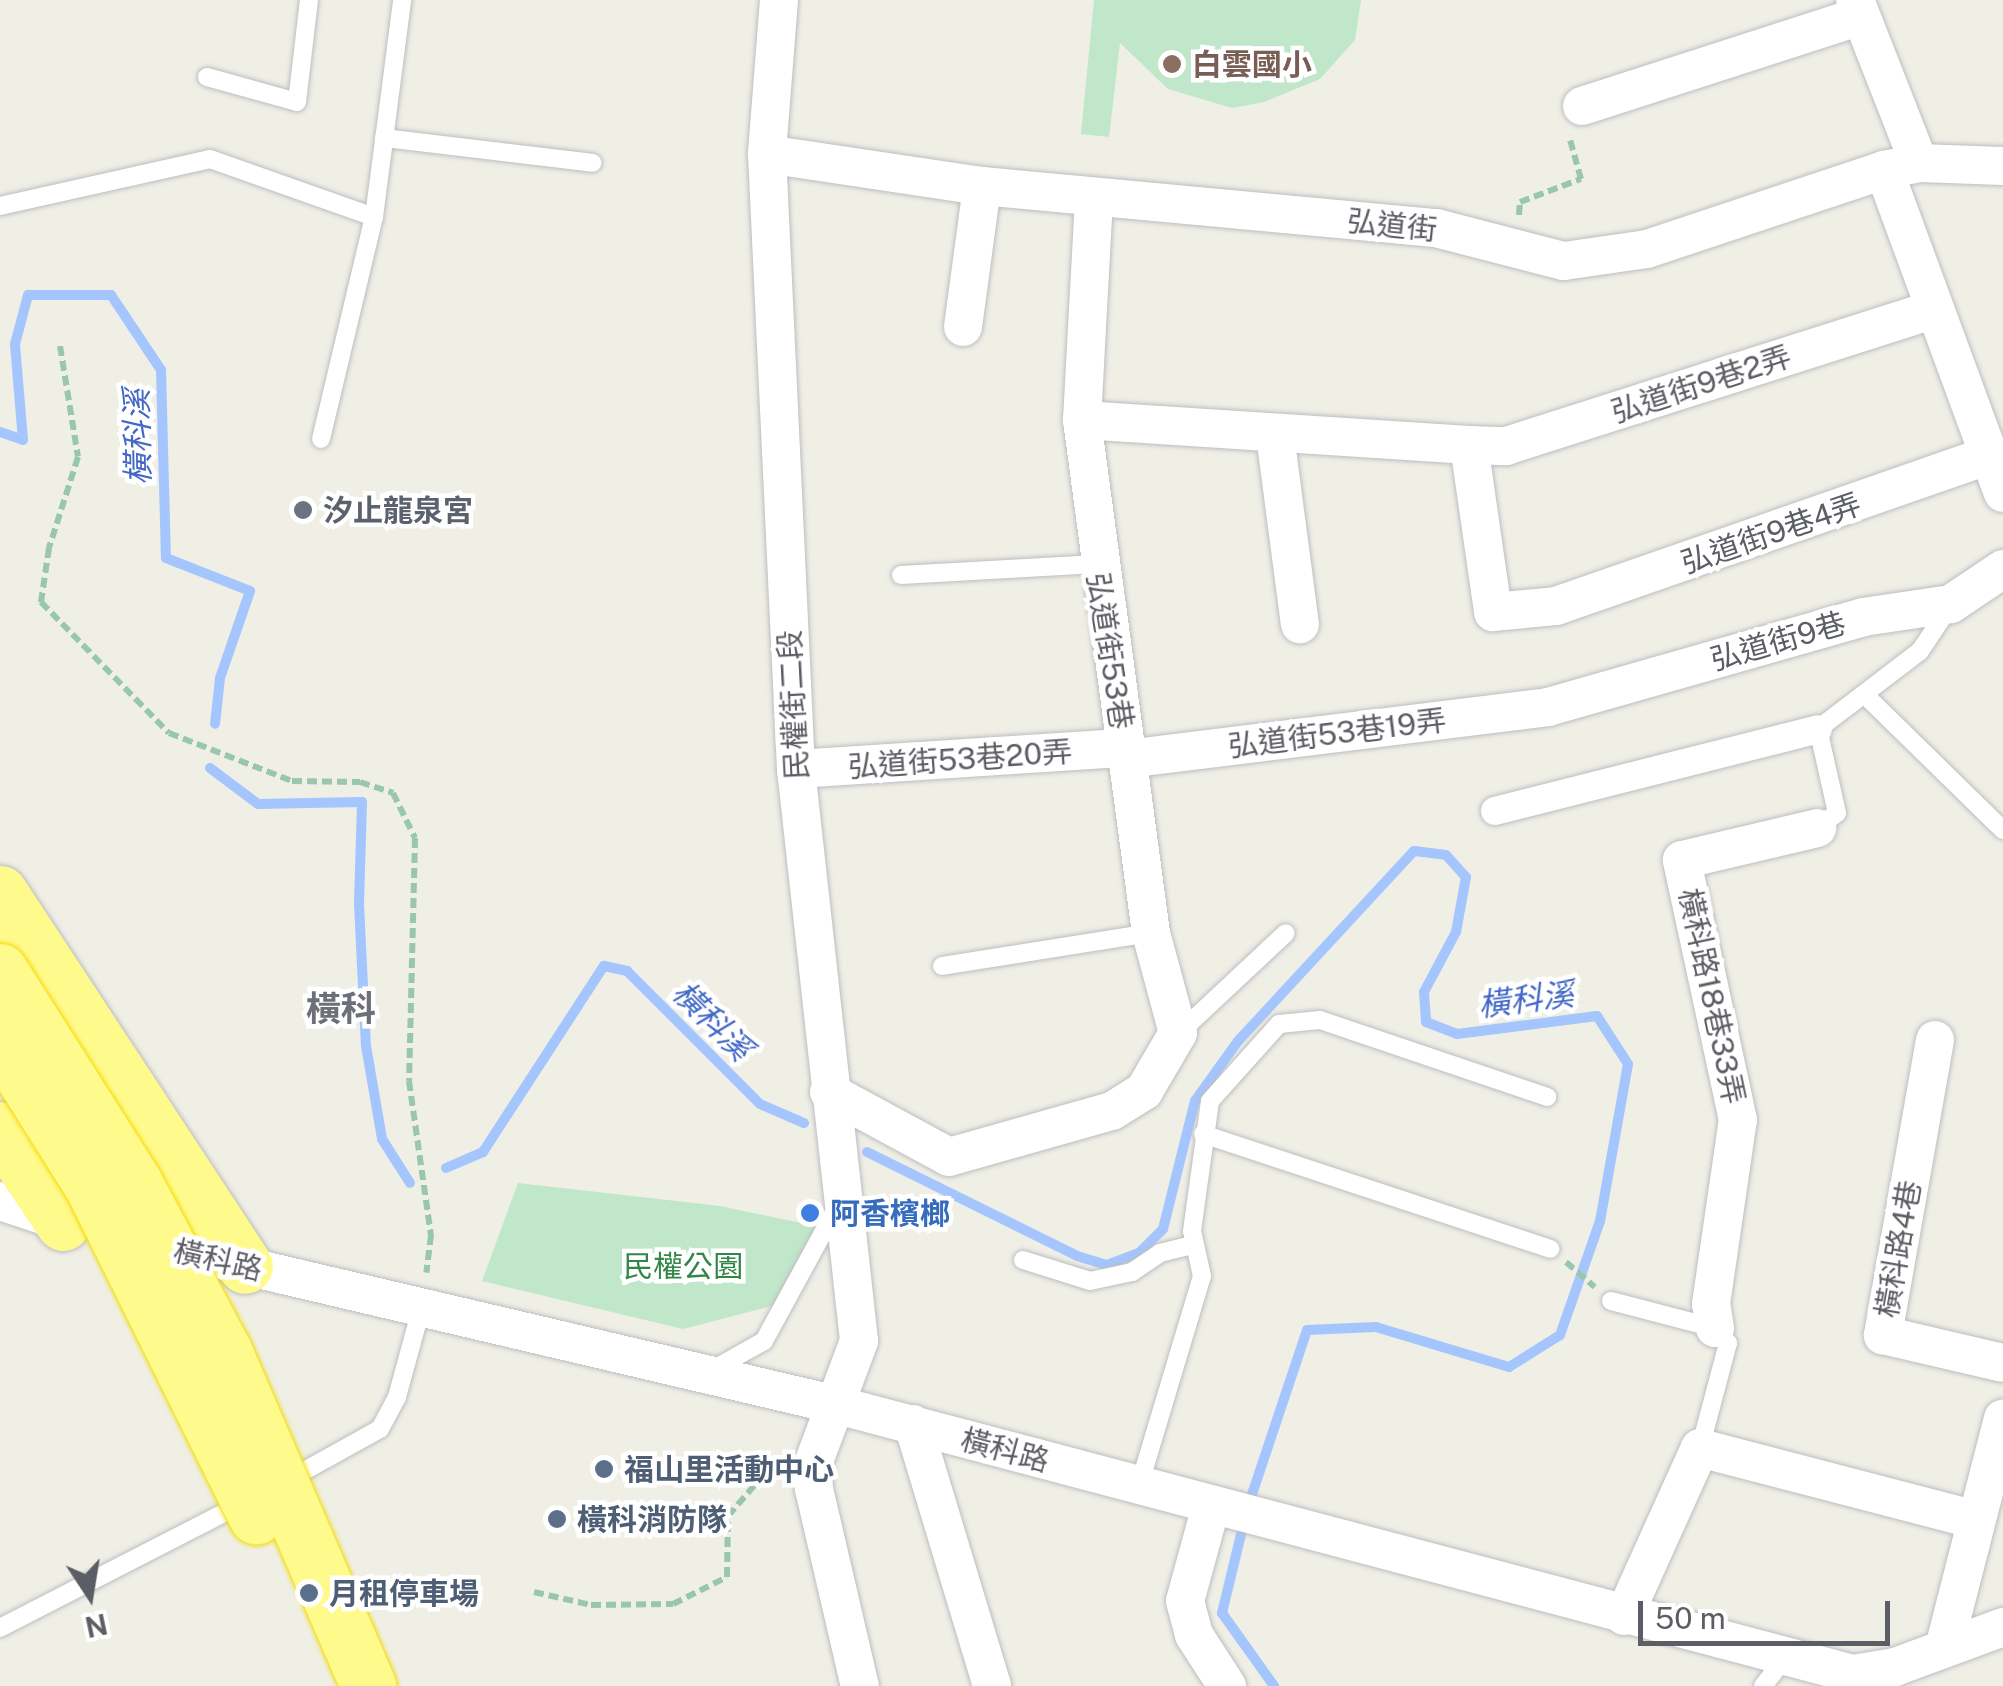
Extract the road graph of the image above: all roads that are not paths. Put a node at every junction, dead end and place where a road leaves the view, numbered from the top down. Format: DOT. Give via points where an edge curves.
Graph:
graph roads {
  1 [pos="309,0"];
  2 [pos="402,0"];
  3 [pos="779,0"];
  4 [pos="1858,8"];
  5 [pos="206,76"];
  6 [pos="1582,106"];
  7 [pos="384,138"];
  8 [pos="767,154"];
  9 [pos="593,163"];
  10 [pos="1902,166"];
  11 [pos="2003,166"];
  12 [pos="982,186"];
  13 [pos="1094,198"];
  14 [pos="0,206"];
  15 [pos="374,217"];
  16 [pos="1931,310"];
  17 [pos="963,327"];
  18 [pos="1082,420"];
  19 [pos="1275,435"];
  20 [pos="321,439"];
  21 [pos="1469,445"];
  22 [pos="1984,457"];
  23 [pos="2003,493"];
  24 [pos="1097,564"];
  25 [pos="2003,569"];
  26 [pos="901,575"];
  27 [pos="1951,604"];
  28 [pos="1300,624"];
  29 [pos="1867,697"];
  30 [pos="1548,708"];
  31 [pos="1818,729"];
  32 [pos="1126,754"];
  33 [pos="796,769"];
  34 [pos="1495,811"];
  35 [pos="1817,828"];
  36 [pos="2003,830"];
  37 [pos="0,893"];
  38 [pos="1286,932"];
  39 [pos="1151,933"];
  40 [pos="942,966"];
  41 [pos="0,971"];
  42 [pos="1178,1033"];
  43 [pos="0,1040"];
  44 [pos="1935,1040"];
  45 [pos="829,1092"];
  46 [pos="1548,1097"];
  47 [pos="0,1129"];
  48 [pos="1204,1134"];
  49 [pos="843,1196"];
  50 [pos="0,1201"];
  51 [pos="63,1223"];
  52 [pos="1192,1245"];
  53 [pos="1550,1248"];
  54 [pos="1023,1260"];
  55 [pos="245,1266"];
  56 [pos="1610,1301"];
  57 [pos="421,1310"];
  58 [pos="1715,1328"];
  59 [pos="2003,1363"];
  60 [pos="697,1373"];
  61 [pos="837,1405"];
  62 [pos="2003,1418"];
  63 [pos="913,1424"];
  64 [pos="1700,1448"];
  65 [pos="1138,1486"];
  66 [pos="1218,1508"];
  67 [pos="1976,1520"];
  68 [pos="1624,1616"];
  69 [pos="2003,1627"];
  70 [pos="0,1628"];
  71 [pos="1944,1648"];
  72 [pos="1774,1672"];
  73 [pos="327,1686"];
  74 [pos="368,1686"];
  75 [pos="860,1686"];
  76 [pos="992,1686"];
  77 [pos="1227,1686"];
  1 -- 5 [label="lane" via="297,102"];
  2 -- 7 [label="lane"];
  3 -- 8 [label="street, 民權街二段"];
  4 -- 6 [label="street"];
  4 -- 10 [label="street"];
  7 -- 9 [label="lane"];
  7 -- 15 [label="lane"];
  8 -- 12 [label="street, 弘道街"];
  8 -- 33 [label="street, 民權街二段"];
  10 -- 11 [label="street, 弘道街"];
  10 -- 13 [label="street, 弘道街" via="1648,249 1564,261 1436,228"];
  10 -- 16 [label="street"];
  12 -- 13 [label="street, 弘道街"];
  12 -- 17 [label="street"];
  13 -- 18 [label="street, 弘道街53巷"];
  14 -- 15 [label="lane" via="210,159"];
  15 -- 20 [label="lane"];
  16 -- 21 [label="street, 弘道街9巷2弄" via="1506,446"];
  16 -- 22 [label="street"];
  18 -- 19 [label="street, 弘道街9巷2弄"];
  18 -- 24 [label="street, 弘道街53巷"];
  19 -- 21 [label="street, 弘道街9巷2弄"];
  19 -- 28 [label="street"];
  21 -- 22 [label="street, 弘道街9巷4弄" via="1493,612 1556,606"];
  22 -- 23 [label="street"];
  24 -- 26 [label="lane"];
  24 -- 32 [label="street, 弘道街53巷"];
  25 -- 27 [label="street, 弘道街9巷"];
  27 -- 29 [label="lane" via="1920,651"];
  27 -- 30 [label="street, 弘道街9巷" via="1863,617"];
  29 -- 31 [label="lane"];
  29 -- 36 [label="lane"];
  30 -- 32 [label="street, 弘道街53巷19弄"];
  31 -- 34 [label="street"];
  31 -- 35 [label="lane" via="1836,813"];
  32 -- 33 [label="street, 弘道街53巷20弄"];
  32 -- 39 [label="street, 弘道街53巷"];
  33 -- 45 [label="street, 民權街二段"];
  35 -- 58 [label="street, 橫科路18巷33弄" via="1682,860 1738,1120 1711,1304"];
  37 -- 55 [label="highway"];
  38 -- 42 [label="lane"];
  39 -- 40 [label="lane"];
  39 -- 42 [label="street, 弘道街53巷"];
  41 -- 74 [label="highway, bridge" via="134,1182 224,1351"];
  42 -- 45 [label="street" via="1144,1091 1112,1111 949,1156"];
  43 -- 73 [label="highway, bridge" via="92,1186 170,1335"];
  44 -- 59 [label="street, 橫科路4巷" via="1882,1336"];
  45 -- 49 [label="street, 民權街二段"];
  46 -- 48 [label="lane" via="1301,1018 1279,1024 1236,1066 1210,1101"];
  47 -- 51 [label="highway"];
  48 -- 52 [label="lane"];
  48 -- 53 [label="lane"];
  49 -- 60 [label="lane" via="764,1341 726,1367"];
  49 -- 61 [label="street, 民權街二段" via="860,1340"];
  50 -- 51 [label="street, 橫科路"];
  51 -- 55 [label="street, 橫科路"];
  52 -- 54 [label="lane" via="1160,1253 1132,1272 1090,1281"];
  52 -- 65 [label="lane" via="1202,1276"];
  55 -- 57 [label="street, 橫科路"];
  56 -- 58 [label="lane"];
  57 -- 60 [label="street, 橫科路"];
  57 -- 70 [label="lane" via="397,1396 380,1430"];
  58 -- 64 [label="lane" via="1728,1343"];
  60 -- 61 [label="street, 橫科路"];
  61 -- 63 [label="street, 橫科路"];
  61 -- 75 [label="street, 民權街二段" via="814,1464 814,1490"];
  62 -- 67 [label="street"];
  63 -- 65 [label="street, 橫科路"];
  63 -- 76 [label="street"];
  64 -- 67 [label="street"];
  64 -- 68 [label="street"];
  65 -- 66 [label="street, 橫科路"];
  66 -- 68 [label="street, 橫科路"];
  66 -- 77 [label="street" via="1184,1601 1194,1635"];
  67 -- 71 [label="street"];
  68 -- 72 [label="street, 橫科路"];
  69 -- 71 [label="street, 橫科路"];
  71 -- 72 [label="street, 橫科路" via="1853,1674"];
}
